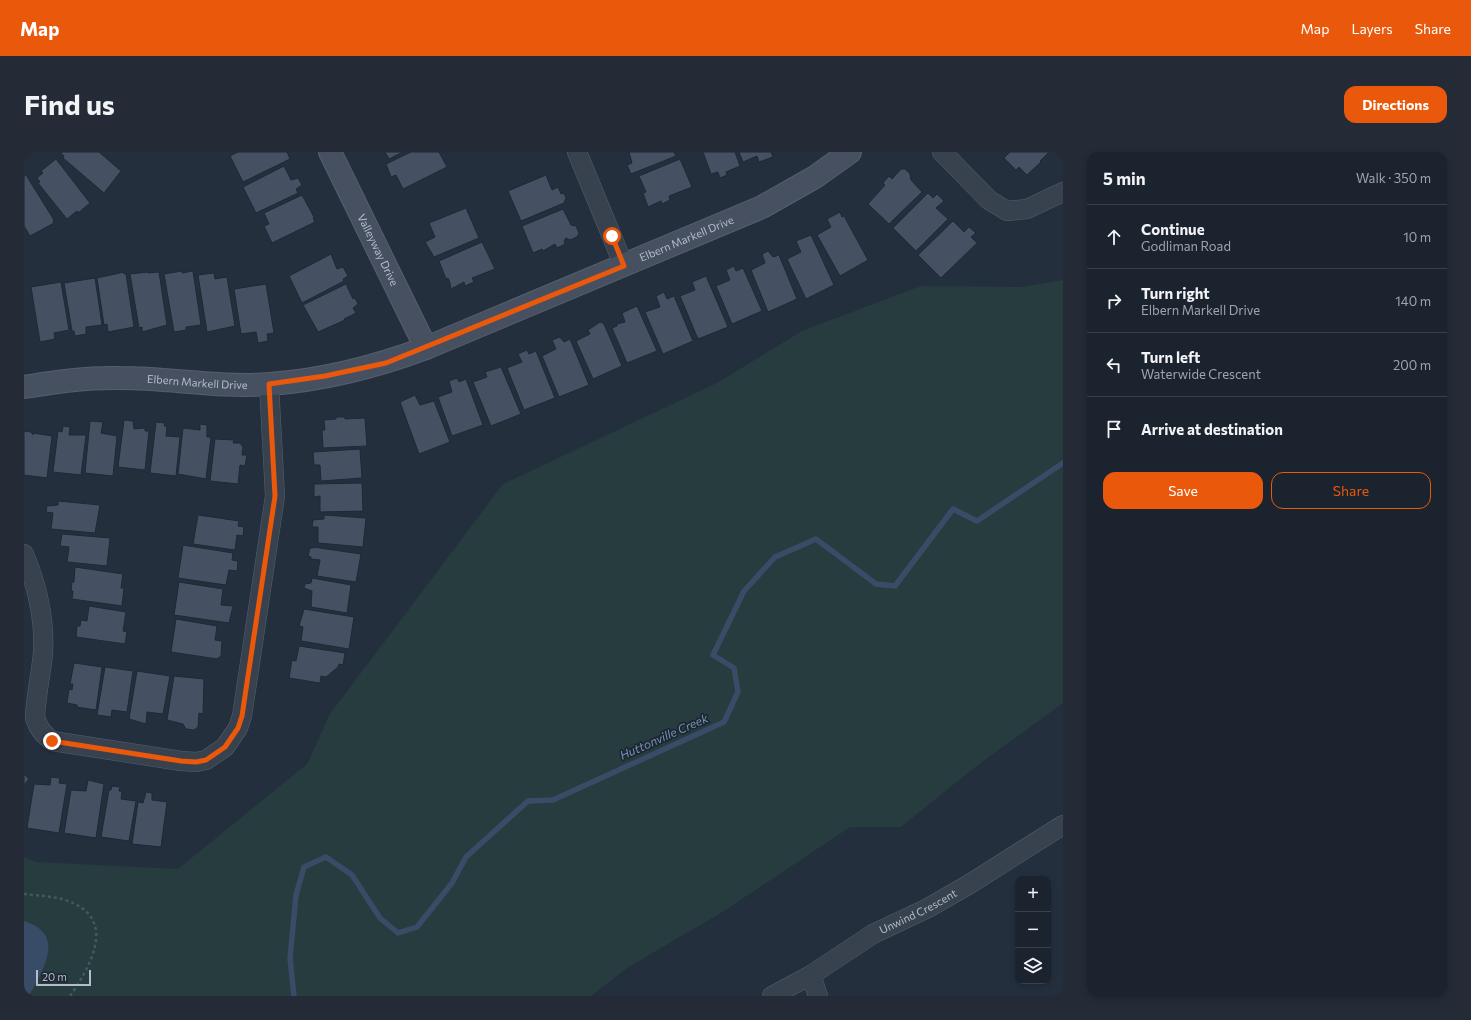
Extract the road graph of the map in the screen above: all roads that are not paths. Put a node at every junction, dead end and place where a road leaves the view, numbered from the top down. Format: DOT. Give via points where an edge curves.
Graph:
graph roads {
  1 [pos="330,152"];
  2 [pos="577,152"];
  3 [pos="850,152"];
  4 [pos="942,152"];
  5 [pos="1063,192"];
  6 [pos="624,266"];
  7 [pos="426,348"];
  8 [pos="269,384"];
  9 [pos="24,387"];
  10 [pos="24,554"];
  11 [pos="1063,826"];
  12 [pos="811,975"];
  13 [pos="772,996"];
  14 [pos="818,996"];
  1 -- 7 [label="street, Valleyway Drive"];
  2 -- 6 [label="street"];
  3 -- 6 [label="street, Elbern Markell Drive" via="815,177 762,207"];
  4 -- 5 [label="street" via="990,200 1007,211 1027,209"];
  6 -- 7 [label="street, Elbern Markell Drive"];
  7 -- 8 [label="street, Elbern Markell Drive" via="358,370"];
  8 -- 9 [label="street, Elbern Markell Drive" via="120,378"];
  8 -- 10 [label="street" via="275,496 242,716 233,738 218,753 206,760 181,761 52,741 44,735 35,717 43,654 43,627 40,603"];
  11 -- 12 [label="street, Unwind Crescent" via="928,908 873,934"];
  12 -- 13 [label="street, Unwind Crescent"];
  12 -- 14 [label="street"];
}
